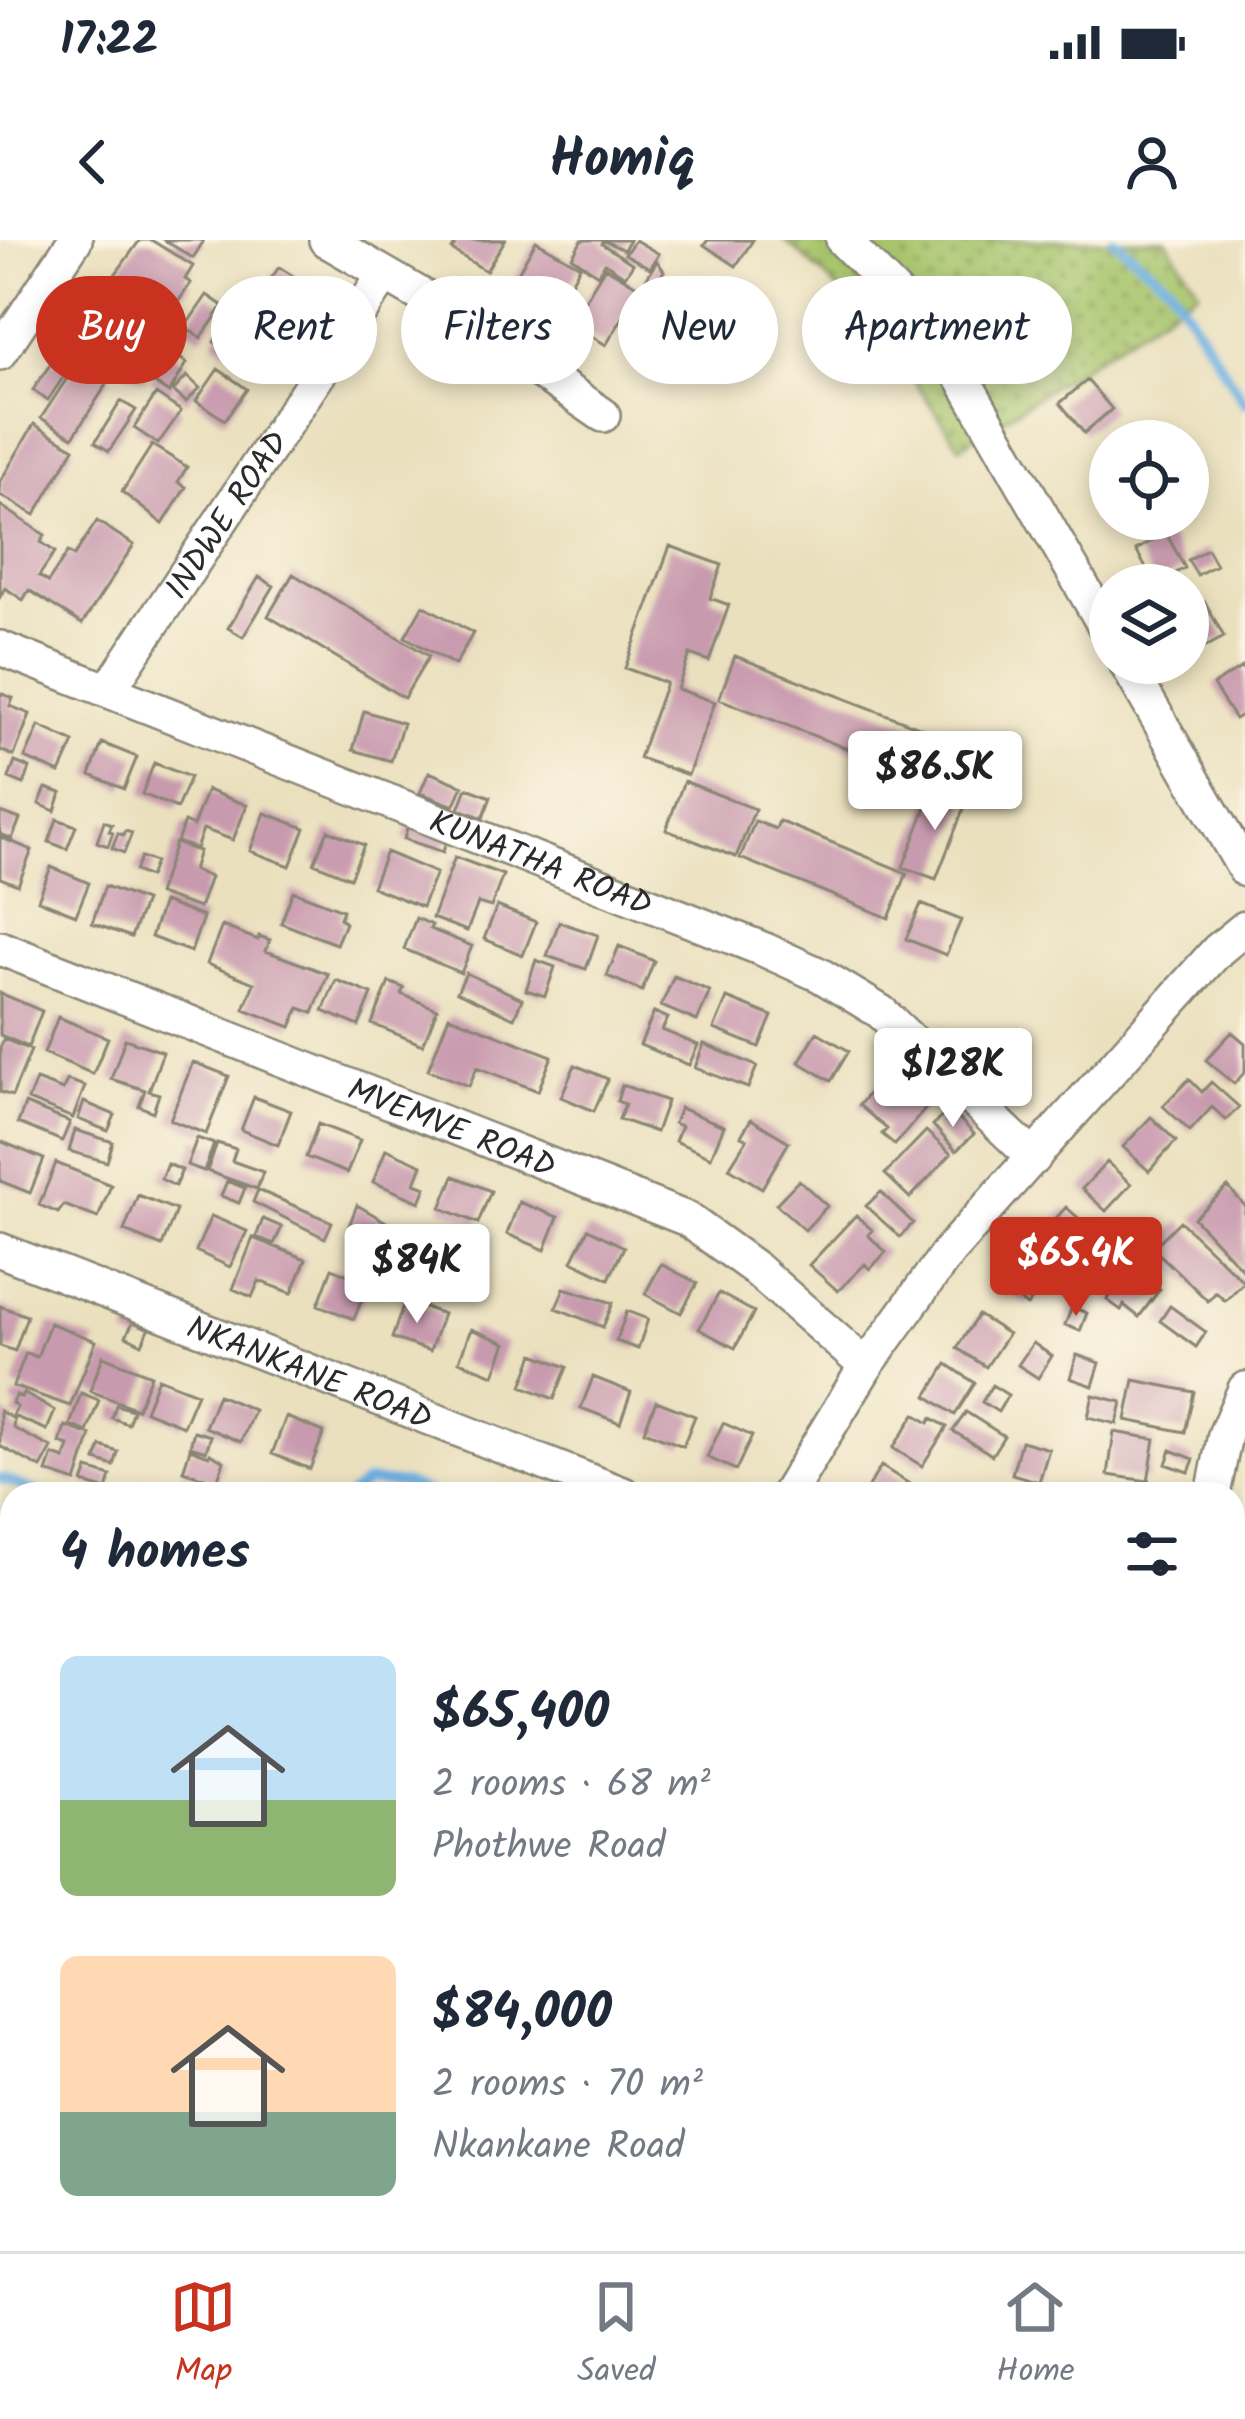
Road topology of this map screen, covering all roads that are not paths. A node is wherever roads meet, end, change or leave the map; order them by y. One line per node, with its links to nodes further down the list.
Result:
1 (75, 240): 5 (street)
2 (326, 240): 4 (street)
3 (843, 240): 7 (street)
4 (383, 277): 6 (street); 10 (street, INDWE ROAD)
5 (0, 353)
6 (604, 415)
7 (1089, 598)
8 (0, 648): 10 (street, KUNATHA ROAD)
9 (1138, 684): 11 (street)
10 (109, 689): 14 (street, KUNATHA ROAD)
11 (1245, 871)
12 (1245, 928): 14 (street)
13 (0, 948): 16 (street, MVEMVE ROAD)
14 (1034, 1158): 16 (street)
15 (0, 1250): 18 (street, NKANKANE ROAD)
16 (866, 1366): 19 (street)
17 (1245, 1389): 20 (street)
18 (591, 1482)
19 (795, 1482)
20 (1215, 1482)

